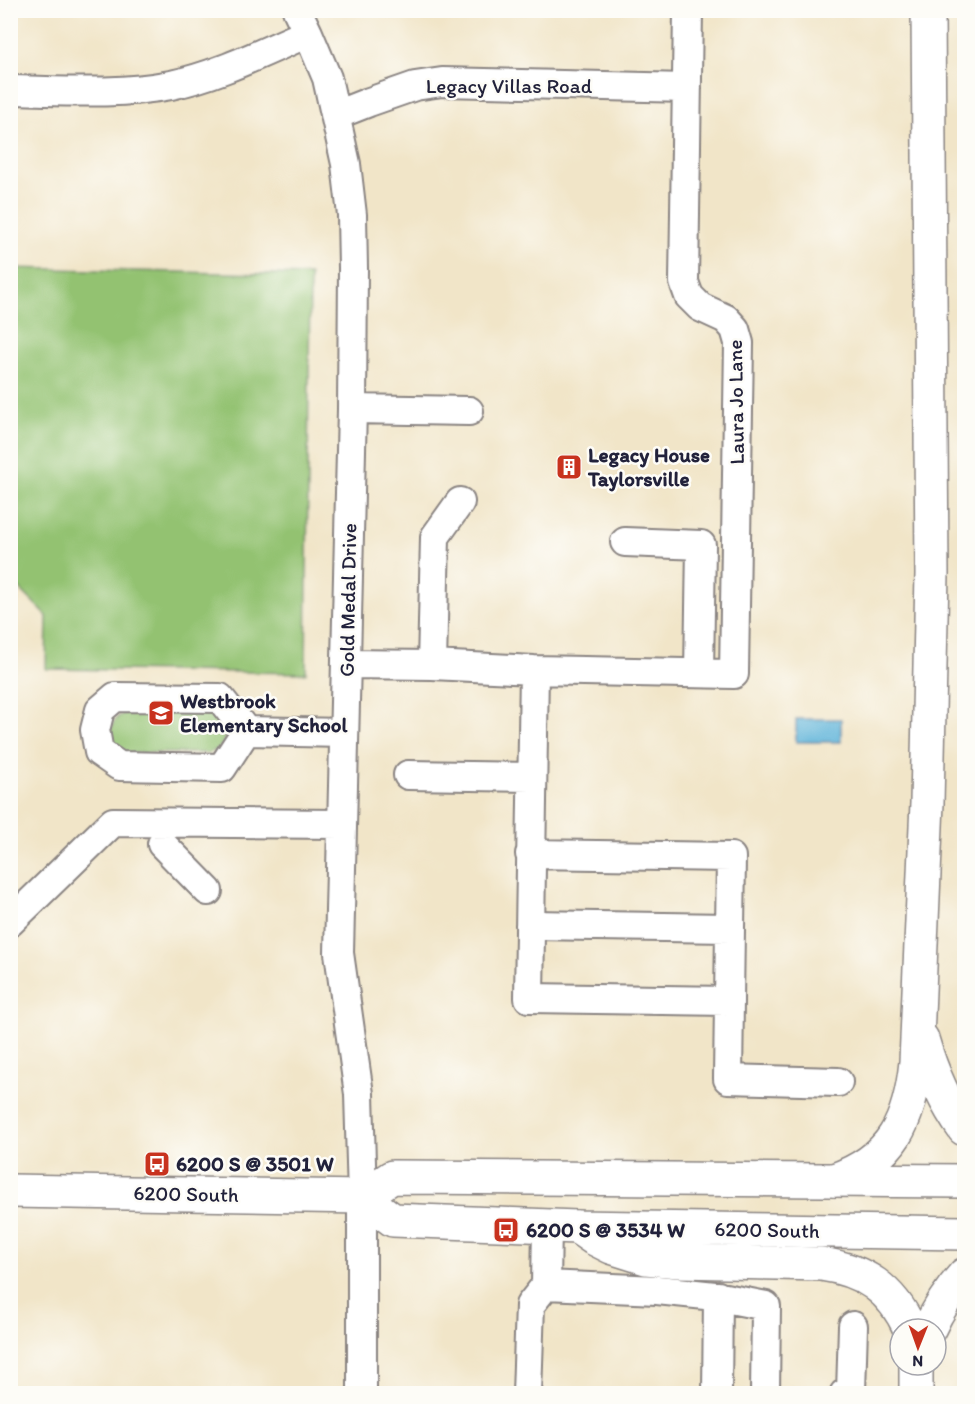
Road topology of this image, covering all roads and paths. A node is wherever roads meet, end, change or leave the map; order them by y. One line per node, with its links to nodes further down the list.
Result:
1 (688, 10): 4 (street, Laura Jo Lane)
2 (928, 10): 27 (main road)
3 (303, 22): 5 (street); 6 (street, Gold Medal Drive)
4 (687, 88): 6 (street, Legacy Villas Road); 14 (street, Laura Jo Lane)
5 (10, 90)
6 (336, 115): 7 (street, Gold Medal Drive)
7 (352, 409): 8 (street); 11 (street, Gold Medal Drive)
8 (469, 411)
9 (460, 502): 12 (street)
10 (625, 542): 14 (street)
11 (346, 664): 12 (street); 16 (street, Gold Medal Drive)
12 (432, 665): 13 (street)
13 (534, 670): 14 (street); 18 (street)
14 (699, 673)
15 (246, 731): 15 (street); 16 (street)
16 (344, 733): 19 (street, Gold Medal Drive)
17 (408, 775): 18 (street)
18 (531, 777): 21 (street)
19 (342, 824): 20 (street); 33 (street, Gold Medal Drive)
20 (172, 842): 22 (street); 23 (street)
21 (530, 854): 24 (street); 25 (street)
22 (208, 891)
23 (10, 922)
24 (530, 925): 25 (street); 26 (street)
25 (730, 928): 26 (street)
26 (729, 1000): 28 (street)
27 (918, 1026): 29 (main road); 30 (main road)
28 (838, 1082)
29 (964, 1129)
30 (834, 1180): 31 (main road); 33 (main road)
31 (964, 1181)
32 (10, 1191): 33 (main road, 6200 South)
33 (362, 1197): 34 (main road, 6200 South); 43 (street, Gold Medal Drive)
34 (562, 1226): 35 (main road, 6200 South); 37 (street); 39 (main road)
35 (964, 1233)
36 (964, 1275): 40 (main road)
37 (546, 1285): 38 (street); 44 (street)
38 (718, 1296): 45 (street); 46 (street)
39 (904, 1317)
40 (935, 1317)
41 (853, 1326): 47 (street)
42 (917, 1377): 48 (main road)
43 (362, 1394)
44 (527, 1394)
45 (717, 1394)
46 (765, 1394)
47 (844, 1394)
48 (916, 1394)

